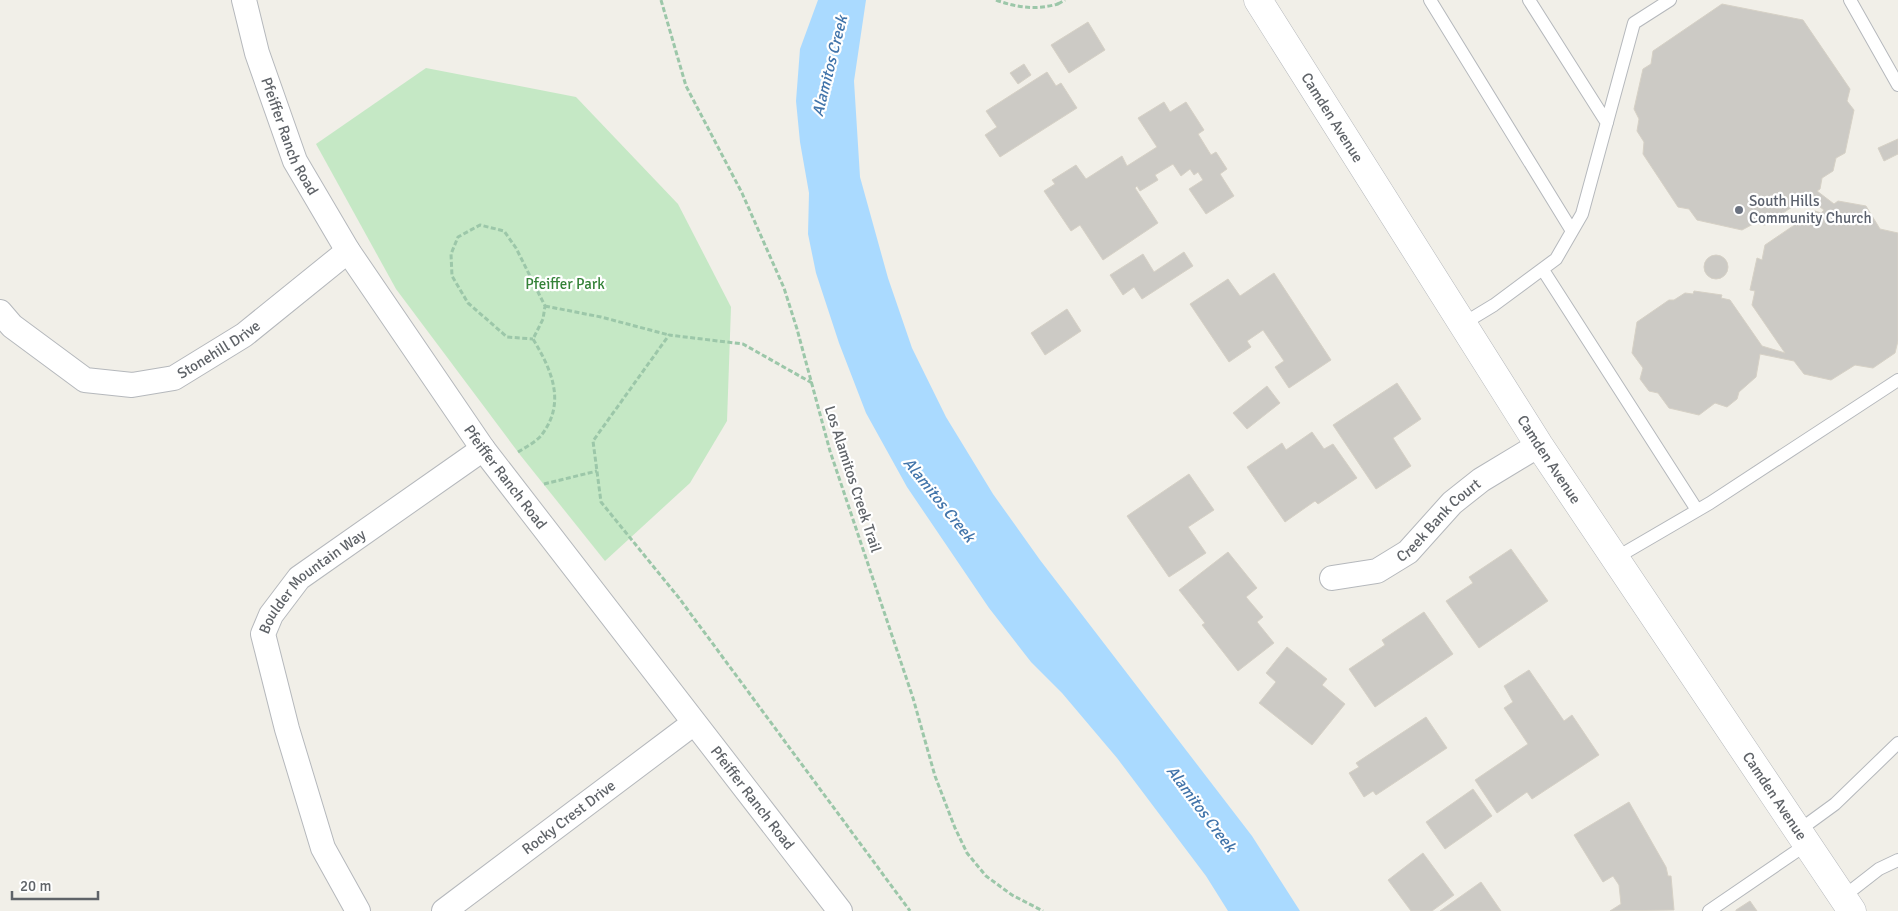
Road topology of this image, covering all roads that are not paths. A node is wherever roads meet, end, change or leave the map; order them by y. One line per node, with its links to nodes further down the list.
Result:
1 (244, 0): 10 (street, Pfeiffer Ranch Road)
2 (1258, 0): 13 (street, Camden Avenue)
3 (1430, 0): 9 (lane)
4 (1529, 0): 8 (lane)
5 (1670, 0): 8 (lane)
6 (1850, 0): 7 (lane)
7 (1898, 85)
8 (1607, 123): 9 (lane)
9 (1572, 232): 11 (lane)
10 (348, 251): 12 (street, Stonehill Drive); 16 (street, Pfeiffer Ranch Road)
11 (1543, 270): 13 (lane); 17 (lane)
12 (0, 312)
13 (1461, 325): 15 (street, Camden Avenue)
14 (1898, 380): 17 (lane)
15 (1539, 445): 18 (street, Camden Avenue); 19 (street, Creek Bank Court)
16 (490, 458): 20 (street, Pfeiffer Ranch Road); 25 (street, Boulder Mountain Way)
17 (1697, 510): 18 (lane)
18 (1614, 559): 22 (street, Camden Avenue)
19 (1332, 578)
20 (694, 723): 26 (street, Rocky Crest Drive); 27 (street, Pfeiffer Ranch Road)
21 (1898, 743): 22 (lane)
22 (1802, 838): 24 (street, Camden Avenue); 28 (lane)
23 (1898, 860): 24 (lane)
24 (1847, 904)
25 (358, 911)
26 (444, 911)
27 (840, 911)
28 (1709, 911)

